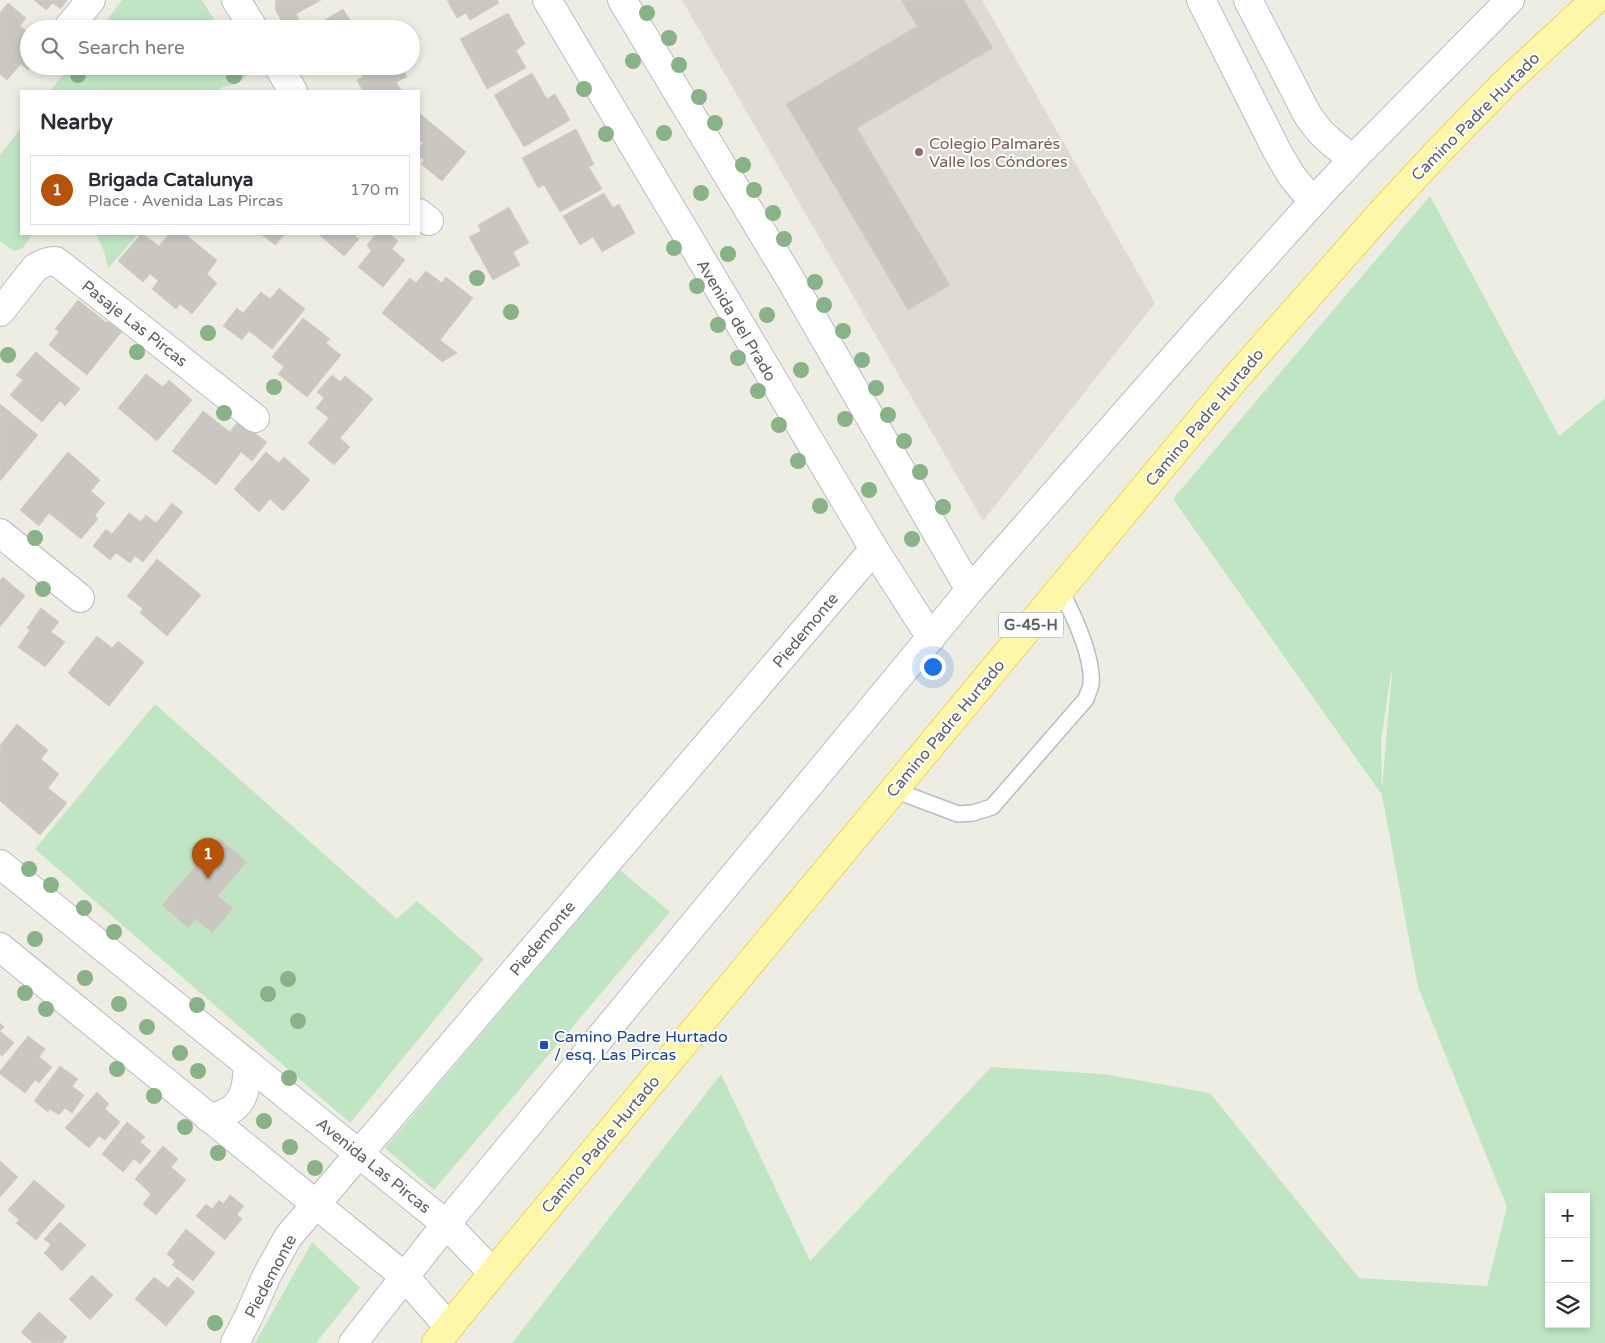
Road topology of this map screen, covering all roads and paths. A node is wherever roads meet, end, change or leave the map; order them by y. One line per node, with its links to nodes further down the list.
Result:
1 (91, 0): 9 (street)
2 (236, 0): 10 (street)
3 (547, 0): 18 (street, Avenida del Prado)
4 (622, 0): 20 (street)
5 (1200, 0): 14 (street)
6 (1248, 0): 13 (street)
7 (1510, 0): 13 (street)
8 (1595, 0): 19 (main road, Camino Padre Hurtado / G-45-H)
9 (74, 20)
10 (248, 20)
11 (284, 75): 12 (street)
12 (293, 90)
13 (1353, 159): 14 (street)
14 (1313, 202): 20 (street)
15 (6, 293): 16 (street, Pasaje Las Pircas)
16 (255, 418)
17 (0, 533): 21 (street)
18 (874, 549): 22 (street, Avenida del Prado); 28 (street, Piedemonte)
19 (1060, 589): 23 (main road, Camino Padre Hurtado / G-45-H); 23 (lane)
20 (970, 590): 22 (street)
21 (80, 598)
22 (930, 638): 30 (street)
23 (894, 790): 31 (main road, Camino Padre Hurtado / G-45-H)
24 (0, 864): 26 (street, Avenida Las Pircas)
25 (0, 947): 27 (street)
26 (248, 1064): 27 (street); 28 (street, Avenida Las Pircas)
27 (209, 1118): 29 (street)
28 (358, 1153): 29 (street, Piedemonte); 30 (street, Avenida Las Pircas)
29 (316, 1204): 32 (street); 34 (street, Piedemonte)
30 (446, 1224): 31 (street, Avenida Las Pircas); 32 (street)
31 (492, 1273): 33 (main road, Camino Padre Hurtado / G-45-H)
32 (404, 1276): 33 (street); 35 (street)
33 (443, 1335)
34 (235, 1343)
35 (353, 1343)

